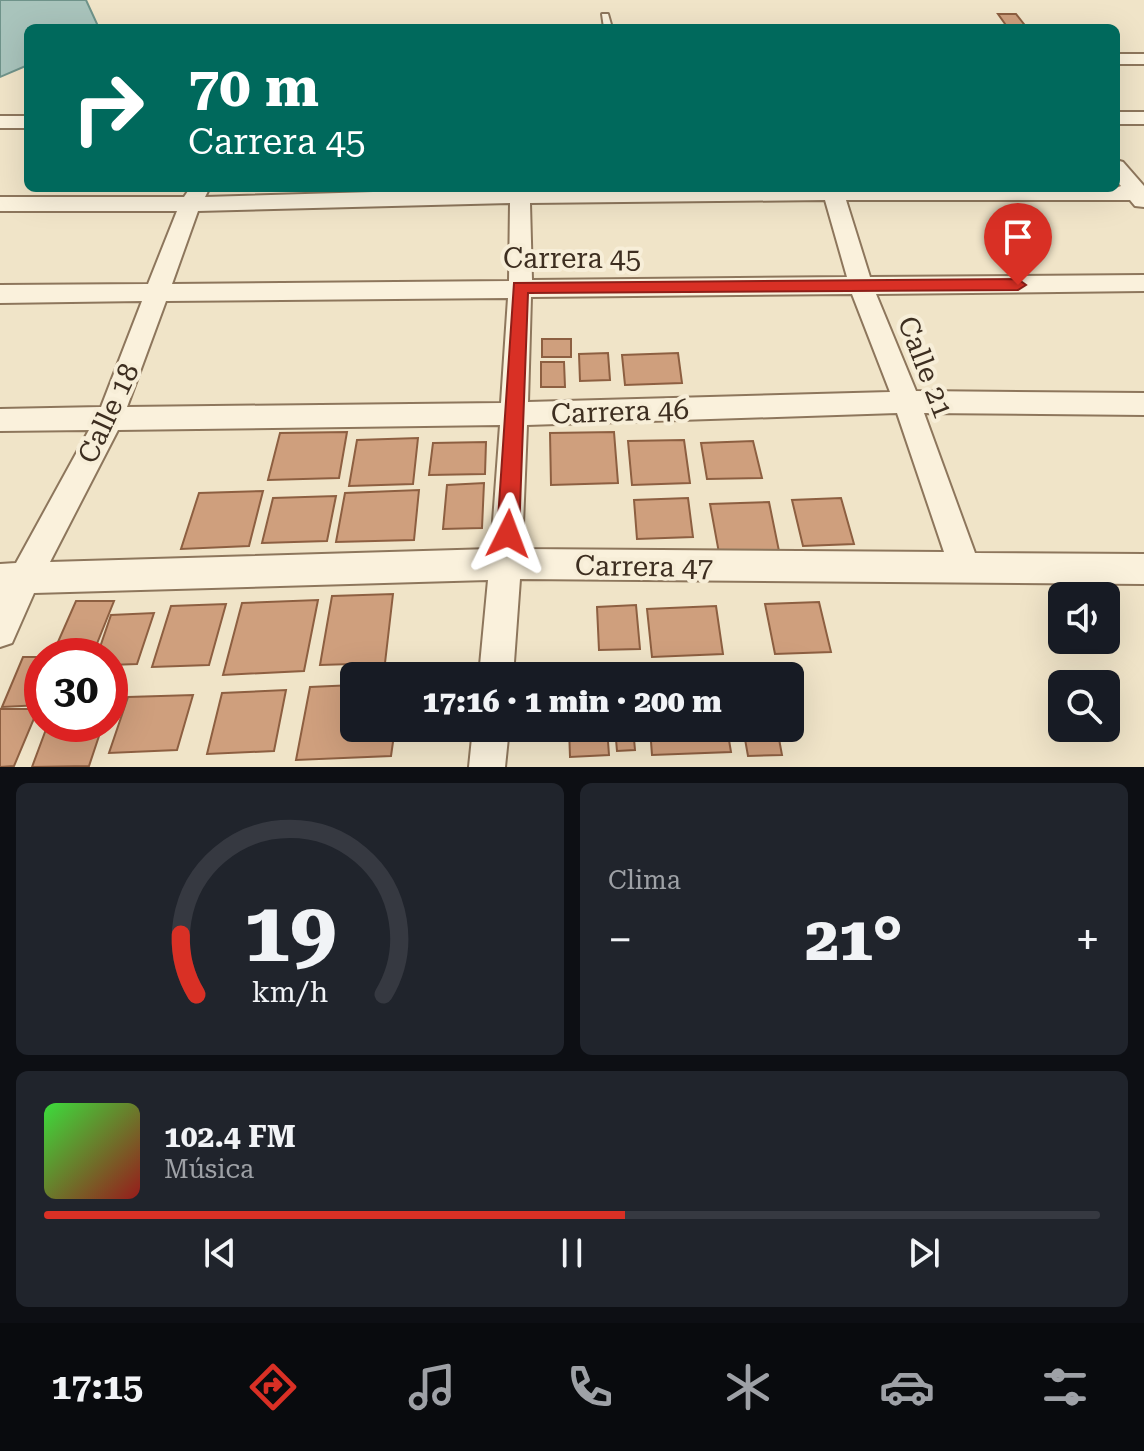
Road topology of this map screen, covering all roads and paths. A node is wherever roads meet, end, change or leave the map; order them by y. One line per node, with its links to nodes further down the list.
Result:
1 (605, 16): 2 (lane)
2 (607, 24)
3 (1120, 59): 4 (street)
4 (1144, 59)
5 (1120, 118): 6 (street)
6 (1144, 118)
7 (0, 122): 8 (street)
8 (24, 122)
9 (1120, 171): 14 (street)
10 (520, 192): 13 (street); 17 (street)
11 (833, 192): 18 (street, Calle 21)
12 (895, 192): 14 (street)
13 (195, 196): 15 (street); 19 (street, Calle 18)
14 (1141, 196)
15 (0, 204)
16 (1144, 283): 18 (street, Carrera 45)
17 (520, 287): 18 (street, Carrera 45); 19 (street, Carrera 45); 23 (street)
18 (861, 287): 21 (street, Calle 21)
19 (159, 291): 20 (street, Carrera 45); 24 (street, Calle 18)
20 (0, 294)
21 (907, 402): 22 (street, Carrera 46); 23 (street, Carrera 46); 27 (street, Calle 21)
22 (1144, 404)
23 (514, 414): 24 (street, Carrera 46); 26 (street)
24 (110, 418): 25 (street, Carrera 46); 29 (street, Calle 18)
25 (0, 420)
26 (506, 564): 27 (street, Carrera 47); 29 (street, Carrera 47); 31 (street)
27 (965, 569): 28 (street, Carrera 47)
28 (1144, 569)
29 (12, 579): 30 (street, Calle 18)
30 (0, 631)
31 (497, 662)
32 (490, 742): 33 (street)
33 (487, 767)

